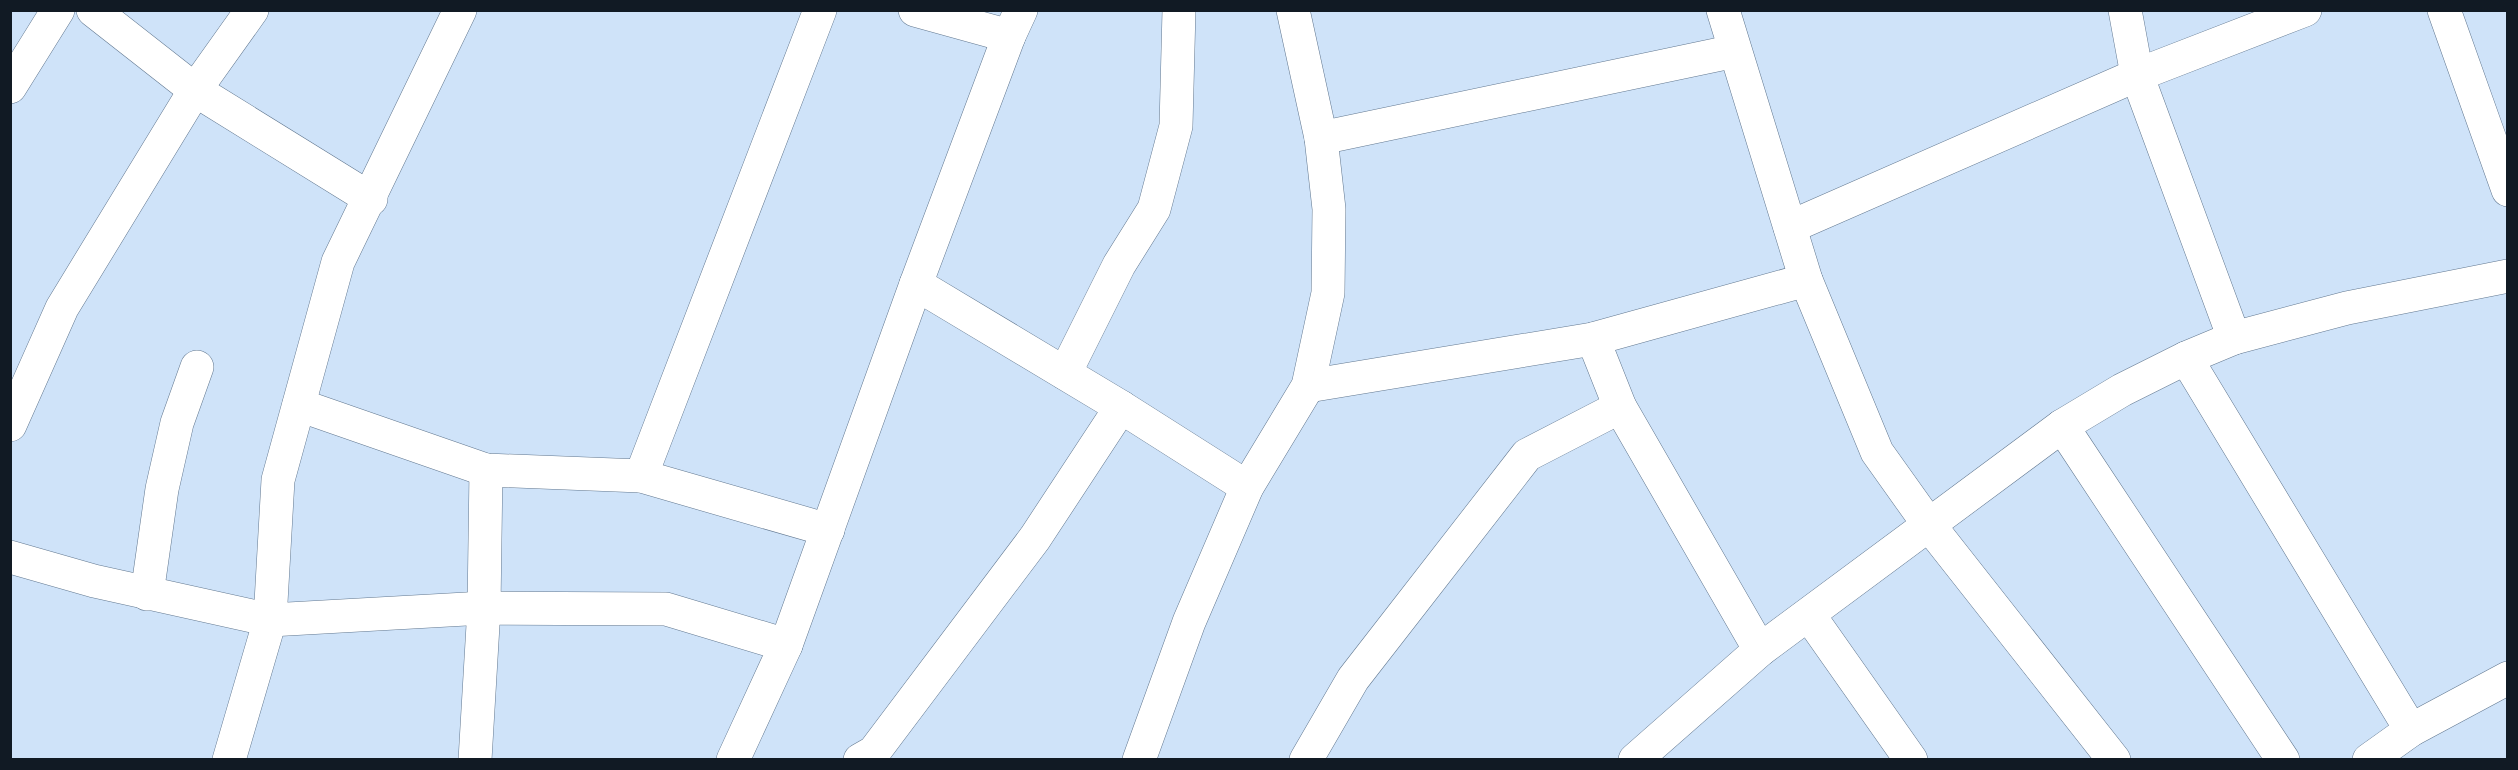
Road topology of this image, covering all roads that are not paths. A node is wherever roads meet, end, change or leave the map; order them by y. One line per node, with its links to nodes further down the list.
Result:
1 (58, 10): 16 (street)
2 (93, 10): 17 (street)
3 (252, 10): 17 (street)
4 (460, 10): 20 (street)
5 (820, 10): 37 (street)
6 (915, 10): 13 (street)
7 (1179, 10): 29 (street)
8 (1293, 10): 18 (street)
9 (1723, 10): 14 (street)
10 (2125, 10): 15 (street)
11 (2305, 10): 15 (street)
12 (2444, 10): 19 (street)
13 (1015, 23): 24 (street)
14 (1735, 51): 18 (street); 21 (street)
15 (2137, 75): 21 (street); 25 (street)
16 (10, 87)
17 (195, 90): 20 (street); 34 (street)
18 (1321, 138): 30 (street)
19 (2508, 190)
20 (371, 199): 31 (street)
21 (1790, 227): 23 (street)
22 (2508, 276): 25 (street)
23 (1806, 280): 26 (street); 39 (street)
24 (916, 284): 29 (street); 40 (street)
25 (2234, 338): 27 (street)
26 (1593, 339): 30 (street); 33 (street)
27 (2186, 358): 35 (street); 49 (street)
28 (197, 367): 42 (street)
29 (1065, 373): 32 (street)
30 (1308, 386): 38 (street)
31 (299, 405): 36 (street); 45 (street)
32 (1121, 407): 38 (street); 53 (street)
33 (1620, 407): 47 (street); 55 (street)
34 (10, 425)
35 (2062, 426): 39 (street); 59 (street)
36 (486, 470): 37 (street); 43 (street)
37 (641, 476): 40 (street)
38 (1247, 487): 54 (street)
39 (1929, 525): 44 (street); 58 (street)
40 (828, 530): 46 (street)
41 (10, 556): 42 (street)
42 (147, 594): 45 (street)
43 (484, 608): 45 (street); 46 (street); 51 (street)
44 (1809, 615): 47 (street); 57 (street)
45 (270, 620): 50 (street)
46 (786, 645): 52 (street)
47 (1760, 650): 56 (street)
48 (2507, 678): 49 (street)
49 (2411, 730): 60 (street)
50 (229, 759)
51 (475, 759)
52 (736, 759)
53 (860, 759)
54 (1139, 759)
55 (1306, 759)
56 (1635, 759)
57 (1911, 759)
58 (2114, 759)
59 (2283, 759)
60 (2369, 759)

